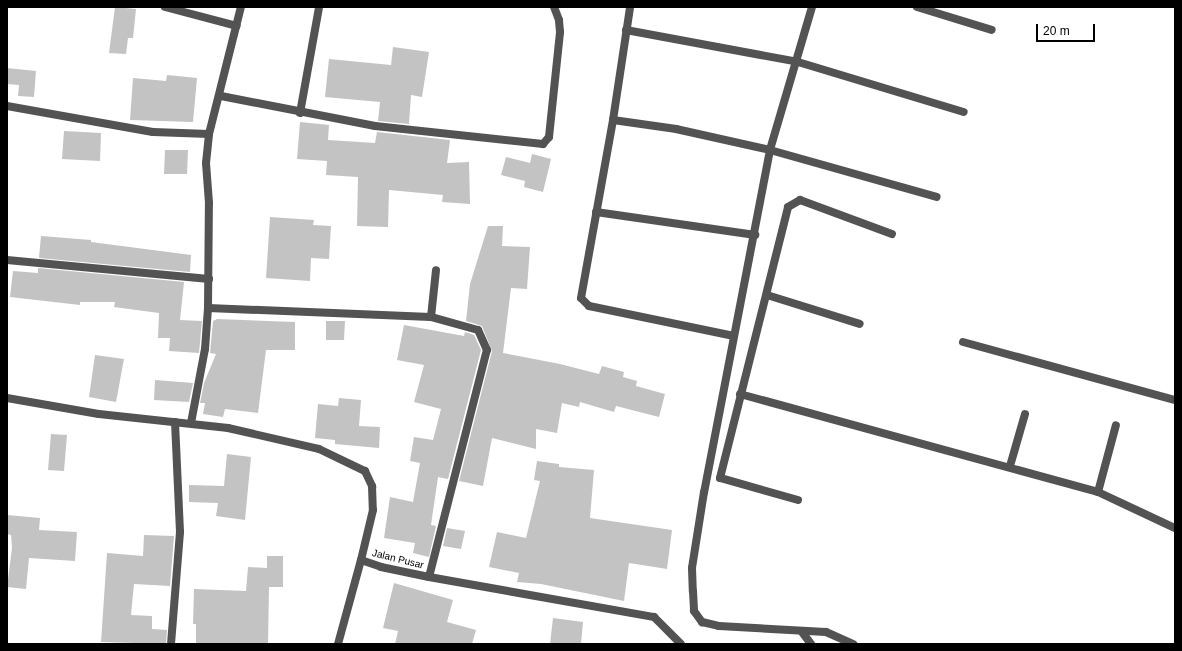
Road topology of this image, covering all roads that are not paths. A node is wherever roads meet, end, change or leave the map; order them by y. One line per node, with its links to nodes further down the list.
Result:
1 (165, 7): 8 (street)
2 (241, 7): 8 (street)
3 (319, 7): 15 (street)
4 (554, 7): 15 (street)
5 (630, 7): 9 (street)
6 (812, 7): 11 (street)
7 (917, 7): 10 (street)
8 (237, 26): 12 (street)
9 (626, 30): 11 (street); 16 (street)
10 (992, 30)
11 (798, 62): 14 (street); 18 (street)
12 (221, 96): 15 (street); 17 (street)
13 (7, 106): 17 (street)
14 (964, 112)
15 (300, 113)
16 (613, 120): 18 (street); 20 (street)
17 (209, 134): 25 (street)
18 (770, 150): 19 (street); 21 (street)
19 (937, 197)
20 (596, 212): 21 (street); 30 (street)
21 (755, 234): 30 (street)
22 (892, 234): 26 (street)
23 (7, 260): 25 (street)
24 (436, 270): 28 (street)
25 (209, 279): 27 (street)
26 (766, 295): 29 (street); 32 (street)
27 (208, 308): 28 (street); 37 (street)
28 (431, 317): 44 (street)
29 (860, 324)
30 (734, 336): 45 (street)
31 (963, 342): 34 (street)
32 (740, 394): 39 (street); 41 (street)
33 (7, 398): 36 (street, Jalan Pusar)
34 (1175, 400)
35 (1025, 414): 39 (street)
36 (175, 422): 37 (street, Jalan Pusar); 46 (street)
37 (191, 423): 43 (street, Jalan Pusar)
38 (1116, 425): 40 (street)
39 (1010, 466): 40 (street)
40 (1098, 492): 42 (street)
41 (798, 500)
42 (1175, 528)
43 (361, 560): 44 (street, Jalan Pusar); 47 (street)
44 (429, 577): 48 (street, Jalan Pusar)
45 (802, 632): 49 (street); 50 (street)
46 (171, 644)
47 (338, 644)
48 (681, 644)
49 (811, 644)
50 (851, 644)

